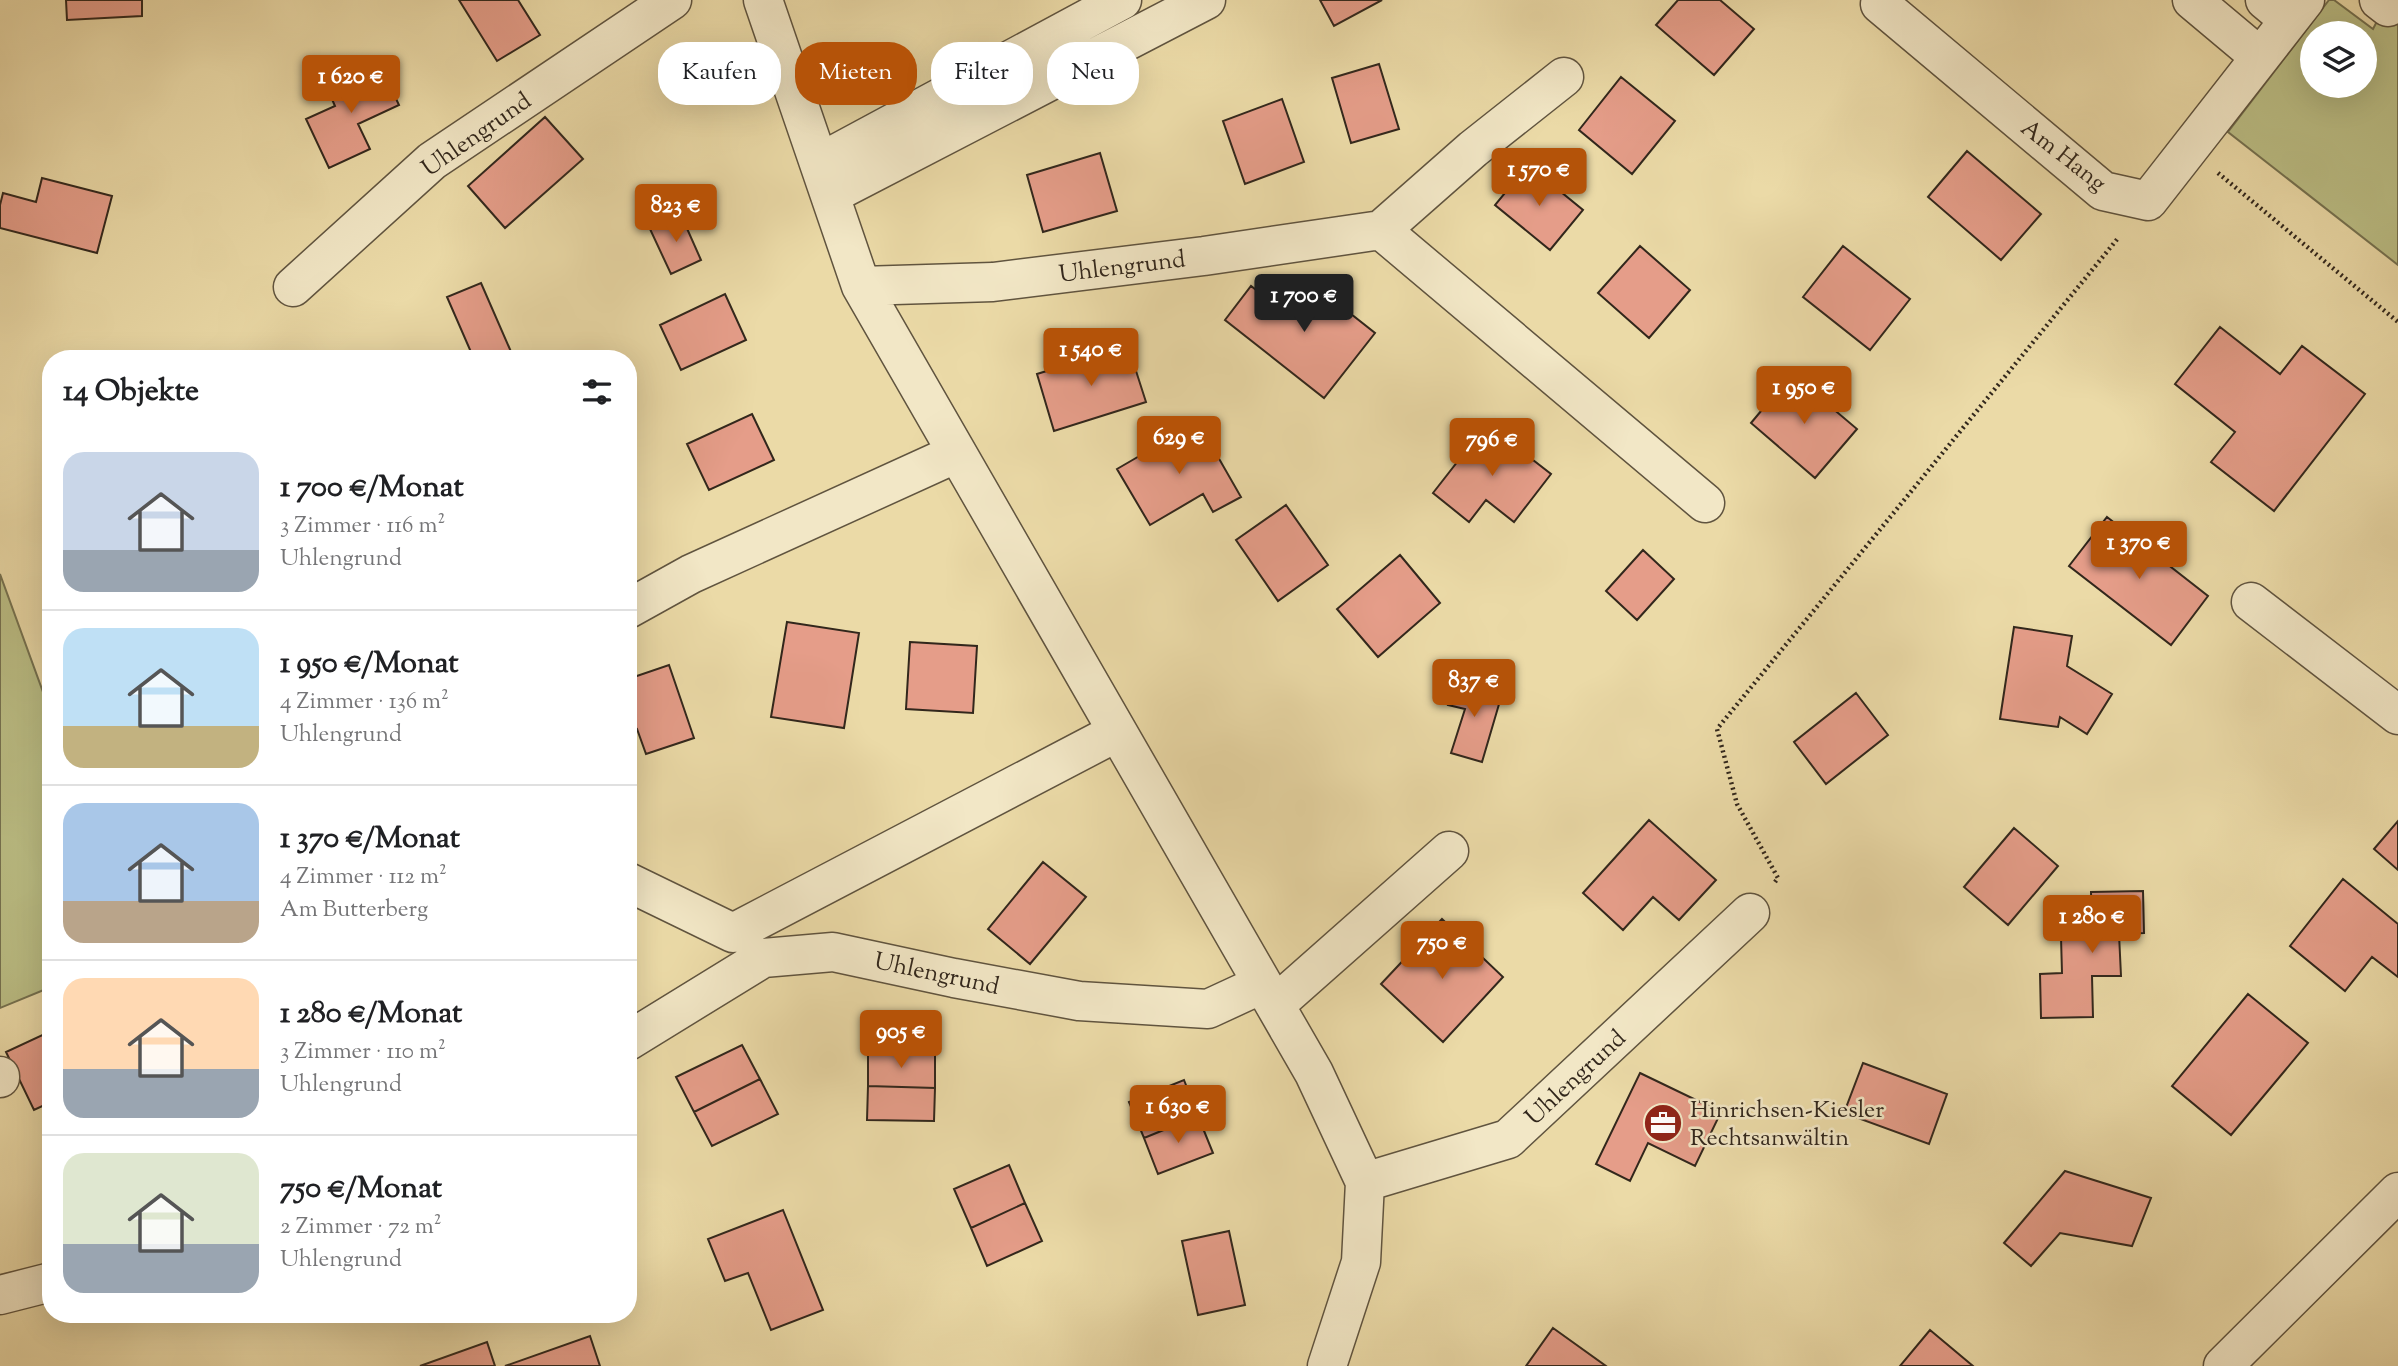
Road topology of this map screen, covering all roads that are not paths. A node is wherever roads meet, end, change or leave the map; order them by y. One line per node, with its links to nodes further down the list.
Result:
1 (672, 0): 13 (street, Uhlengrund)
2 (763, 0): 10 (street)
3 (1122, 0): 10 (street)
4 (1206, 0): 10 (street)
5 (2192, 0): 8 (street)
6 (1880, 4): 8 (street, Am Hang)
7 (2286, 7): 8 (street)
8 (2260, 57)
9 (1564, 77): 11 (street)
10 (824, 179): 12 (street)
11 (1381, 230): 12 (street, Uhlengrund); 15 (street)
12 (861, 286): 14 (street)
13 (293, 287)
14 (957, 453): 17 (street); 19 (street)
15 (1704, 503)
16 (2251, 603): 18 (street)
17 (637, 604)
18 (2398, 715)
19 (1117, 732): 21 (street); 23 (street)
20 (1449, 851): 23 (street, Uhlengrund)
21 (637, 886)
22 (1750, 913): 25 (street, Uhlengrund)
23 (1269, 995): 24 (street, Uhlengrund); 25 (street)
24 (637, 1035)
25 (1365, 1182): 29 (street)
26 (2398, 1192): 30 (street)
27 (42, 1284): 28 (street)
28 (0, 1295)
29 (1327, 1366)
30 (2223, 1366)

